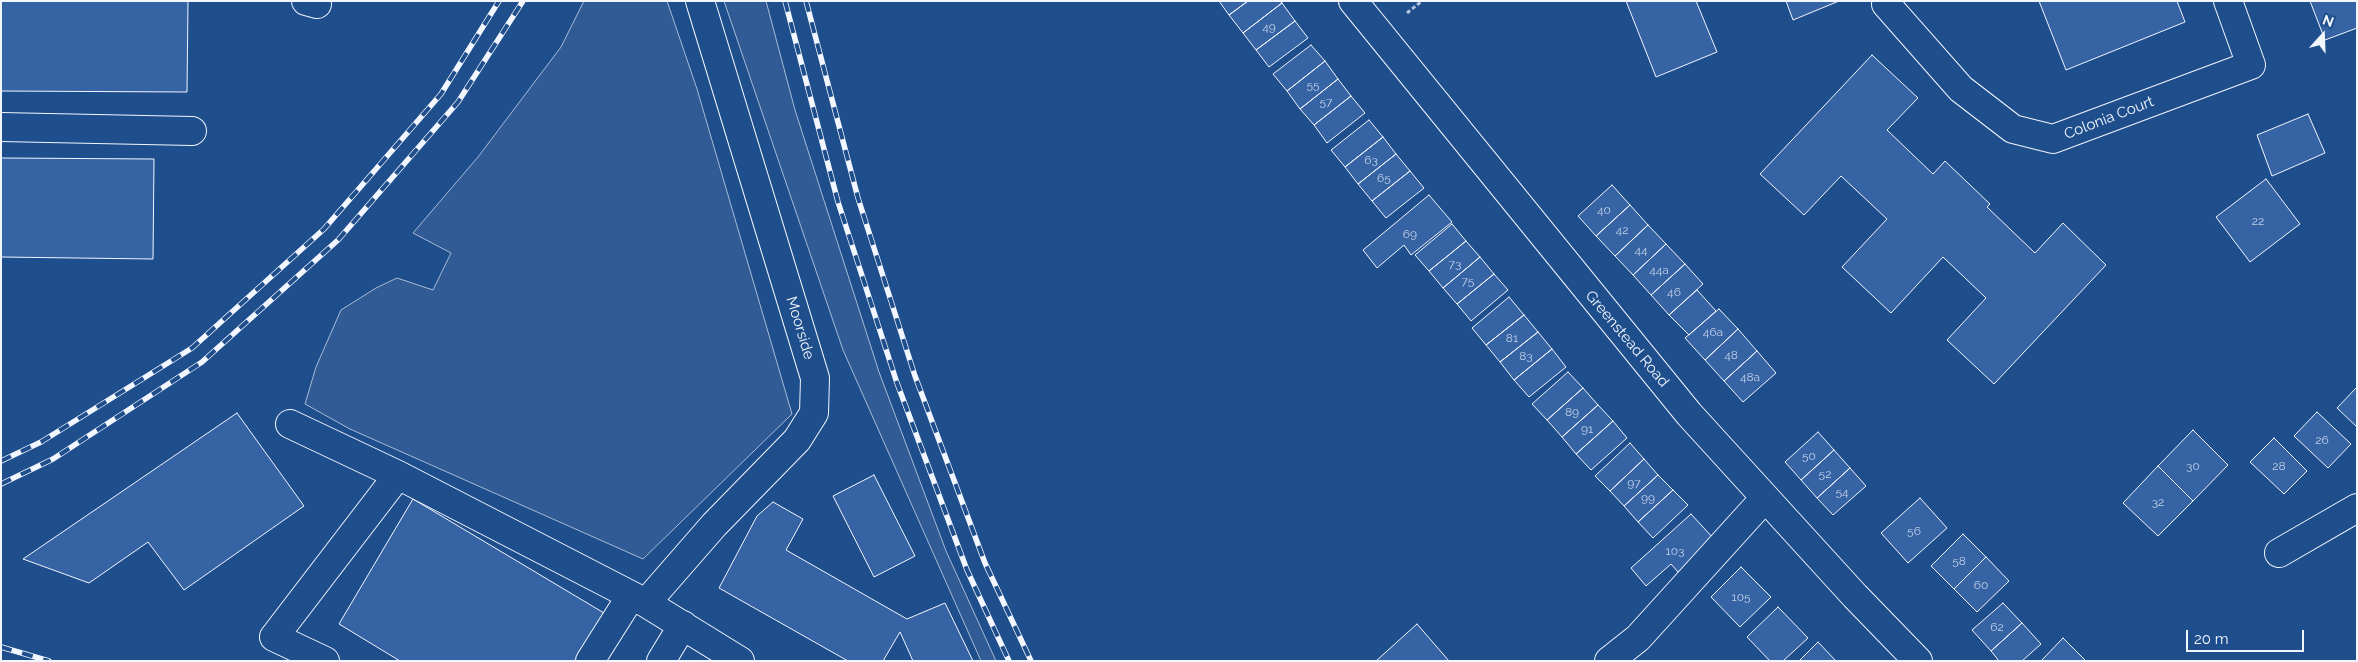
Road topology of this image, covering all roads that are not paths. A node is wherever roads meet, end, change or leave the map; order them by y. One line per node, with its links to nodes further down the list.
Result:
1 (700, 1): 12 (street, Moorside)
2 (1353, 1): 9 (street, Greenstead Road)
3 (2228, 1): 4 (street, Colonia Court)
4 (1886, 4)
5 (1, 128): 6 (street)
6 (192, 131)
7 (290, 424): 8 (street)
8 (398, 475): 12 (street); 14 (street)
9 (1766, 498): 18 (street); 19 (street, Greenstead Road)
10 (2357, 508): 11 (street)
11 (2279, 553)
12 (639, 599): 13 (street); 15 (street, Moorside)
13 (682, 626): 16 (street); 17 (street)
14 (325, 661)
15 (590, 661)
16 (661, 661)
17 (740, 661)
18 (1609, 661)
19 (1918, 661)

